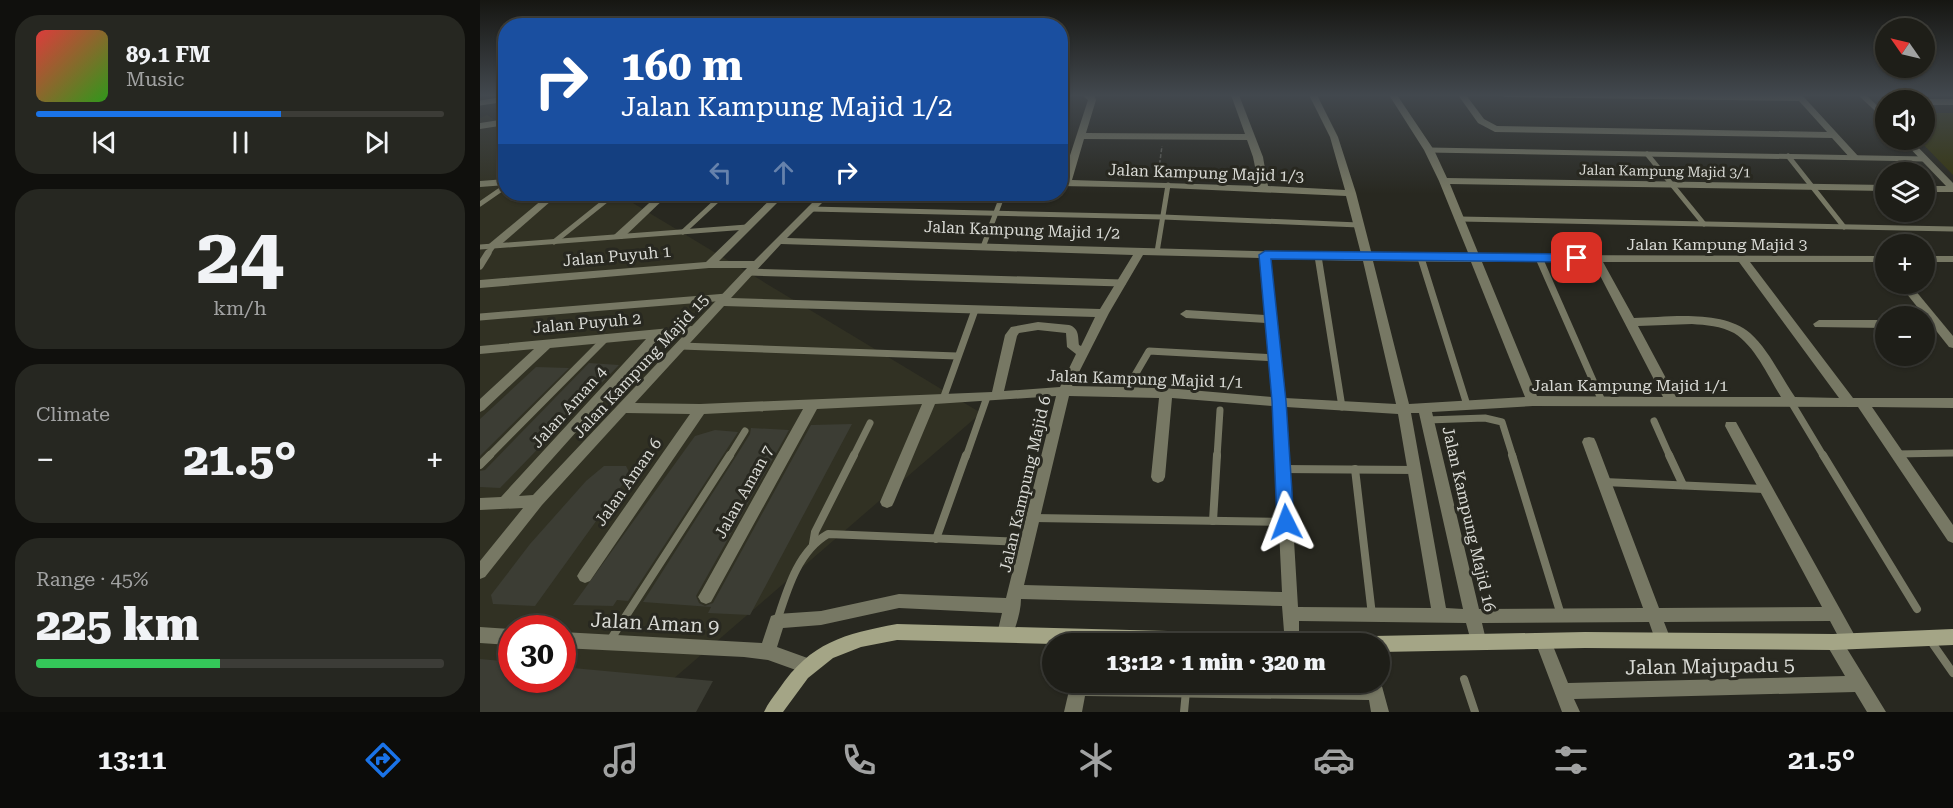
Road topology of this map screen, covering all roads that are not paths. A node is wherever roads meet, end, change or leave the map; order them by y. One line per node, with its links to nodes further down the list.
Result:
1 (1083, 128): 7 (street)
2 (1248, 128): 9 (street)
3 (1330, 128): 29 (street)
4 (1415, 128): 10 (street)
5 (1493, 128): 8 (street)
6 (1828, 128): 8 (street)
7 (1081, 135): 9 (street); 16 (street)
8 (1834, 135): 14 (street)
9 (1251, 137): 25 (street)
10 (1429, 150): 12 (lane); 17 (street)
11 (1915, 150): 15 (street)
12 (1647, 154): 13 (lane); 22 (lane)
13 (1788, 156): 14 (lane); 23 (lane)
14 (1854, 158): 15 (lane)
15 (1924, 159): 27 (street)
16 (1068, 170)
17 (1444, 182): 22 (street, Jalan Kampung Majid 3/1); 41 (street)
18 (1068, 183): 21 (street, Jalan Kampung Majid 1/3)
19 (480, 184): 20 (street)
20 (498, 184)
21 (1162, 185): 25 (street, Jalan Kampung Majid 1/3); 40 (lane)
22 (1672, 185): 23 (street, Jalan Kampung Majid 3/1); 42 (lane)
23 (1812, 187): 24 (street, Jalan Kampung Majid 3/1); 45 (lane)
24 (1875, 188)
25 (1264, 189): 29 (street, Jalan Kampung Majid 1/3)
26 (1935, 189): 27 (street)
27 (1953, 189)
28 (498, 190): 37 (lane)
29 (1351, 193): 43 (street)
30 (546, 201): 51 (street)
31 (605, 201): 50 (lane)
32 (657, 201): 48 (street)
33 (716, 201): 47 (lane)
34 (774, 201): 44 (street)
35 (819, 201): 38 (street, Jalan Kampung Majid 15)
36 (1000, 201): 39 (lane)
37 (480, 204)
38 (810, 209): 39 (lane); 49 (street, Jalan Kampung Majid 15)
39 (995, 215): 40 (lane); 52 (lane)
40 (1162, 218): 43 (lane); 55 (lane)
41 (1459, 219): 42 (lane); 60 (street)
42 (1704, 224): 45 (lane)
43 (1359, 225): 58 (street)
44 (747, 227): 47 (lane); 67 (street)
45 (1844, 227): 46 (lane)
46 (1953, 230)
47 (683, 232): 48 (lane)
48 (618, 237): 50 (lane)
49 (778, 241): 52 (street, Jalan Kampung Majid 1/2); 69 (street, Jalan Kampung Majid 15)
50 (554, 242): 51 (lane)
51 (493, 246): 53 (lane); 68 (lane)
52 (983, 247): 54 (street, Jalan Kampung Majid 1/2)
53 (480, 248)
54 (1140, 251): 55 (street, Jalan Kampung Majid 1/2); 70 (street, Jalan Kampung Majid 6)
55 (1157, 252): 56 (street, Jalan Kampung Majid 1/2)
56 (1265, 255): 57 (street, Jalan Kampung Majid 1/2); 77 (street)
57 (1318, 256): 58 (street, Jalan Kampung Majid 1/2); 107 (lane)
58 (1368, 258): 59 (street, Jalan Kampung Majid 3); 110 (street)
59 (1421, 258): 60 (street, Jalan Kampung Majid 3); 105 (lane)
60 (1475, 258): 61 (street, Jalan Kampung Majid 3); 98 (street)
61 (1539, 258): 62 (street, Jalan Kampung Majid 3); 99 (lane)
62 (1596, 258): 63 (street, Jalan Kampung Majid 3); 78 (street)
63 (1742, 259): 64 (street, Jalan Kampung Majid 3); 102 (street)
64 (1875, 259)
65 (1935, 259): 66 (street)
66 (1953, 259)
67 (709, 265): 69 (street, Jalan Puyuh 1); 71 (street, Jalan Puyuh 1)
68 (480, 266)
69 (753, 268): 70 (lane); 72 (street, Jalan Kampung Majid 15)
70 (1122, 283): 74 (street, Jalan Kampung Majid 6)
71 (480, 284)
72 (724, 299): 73 (street); 76 (lane); 82 (street, Jalan Kampung Majid 15)
73 (975, 310): 74 (street); 90 (lane)
74 (1103, 313): 89 (street, Jalan Kampung Majid 6)
75 (1186, 314): 77 (street)
76 (480, 317)
77 (1271, 320): 91 (street)
78 (1630, 322): 100 (street); 101 (street)
79 (1819, 324): 80 (street)
80 (1875, 324)
81 (1935, 328): 86 (street)
82 (696, 330): 83 (street, Jalan Puyuh 2); 87 (street, Jalan Kampung Majid 15)
83 (658, 333): 84 (street, Jalan Puyuh 2); 129 (street, Jalan Aman 4)
84 (606, 338): 85 (street, Jalan Puyuh 2); 120 (lane)
85 (548, 343): 88 (street, Jalan Puyuh 2); 106 (street)
86 (1953, 344)
87 (681, 346): 90 (lane); 108 (street, Jalan Kampung Majid 15)
88 (480, 350)
89 (1083, 352): 92 (street, Jalan Kampung Majid 6); 95 (street)
90 (957, 356): 96 (lane)
91 (1275, 357): 93 (lane); 97 (street)
92 (1064, 391): 93 (street, Jalan Kampung Majid 1/1); 95 (street, Jalan Kampung Majid 1/1); 132 (street, Jalan Kampung Majid 6)
93 (1125, 392): 94 (street, Jalan Kampung Majid 1/1)
94 (1166, 393): 97 (street, Jalan Kampung Majid 1/1); 124 (street)
95 (992, 397): 96 (street, Jalan Kampung Majid 1/1); 136 (lane)
96 (937, 399): 104 (street, Jalan Kampung Majid 1/1); 130 (street)
97 (1279, 401): 107 (street, Jalan Kampung Majid 1/1); 121 (street)
98 (1533, 401): 99 (street, Jalan Kampung Majid 1/1); 105 (street, Jalan Kampung Majid 1/1)
99 (1602, 401): 100 (street, Jalan Kampung Majid 1/1)
100 (1672, 401): 101 (street, Jalan Kampung Majid 1/1)
101 (1791, 402): 102 (street, Jalan Kampung Majid 1/1); 144 (lane)
102 (1856, 403): 103 (street, Jalan Kampung Majid 1/1); 119 (street)
103 (1953, 403)
104 (813, 404): 109 (street, Jalan Kampung Majid 1/1); 141 (street, Jalan Aman 7)
105 (1467, 405): 112 (street, Jalan Kampung Majid 1/1)
106 (480, 407)
107 (1342, 407): 110 (street, Jalan Kampung Majid 1/1)
108 (624, 408): 109 (street, Jalan Kampung Majid 1/1); 128 (street, Jalan Kampung Majid 15)
109 (700, 409): 140 (street, Jalan Aman 6)
110 (1403, 409): 112 (street, Jalan Kampung Majid 1/1); 123 (street)
111 (1220, 410): 133 (lane)
112 (1426, 413): 148 (lane); 150 (street, Jalan Kampung Majid 16)
113 (1654, 421): 126 (lane)
114 (870, 423): 138 (lane)
115 (1731, 426): 127 (street)
116 (745, 430): 163 (lane)
117 (1589, 442): 125 (street)
118 (1953, 453): 119 (lane)
119 (1896, 454): 135 (street)
120 (480, 465)
121 (1282, 469): 122 (lane); 134 (street)
122 (1355, 469): 123 (lane); 147 (lane)
123 (1415, 470): 149 (street)
124 (1158, 477)
125 (1604, 482): 126 (lane); 145 (street)
126 (1683, 485): 127 (lane)
127 (1764, 489): 146 (street)
128 (537, 501): 129 (street); 139 (street, Jalan Kampung Majid 15)
129 (505, 502): 131 (street)
130 (887, 502)
131 (480, 504)
132 (1034, 518): 133 (lane); 137 (street, Jalan Kampung Majid 6)
133 (1213, 521): 134 (lane)
134 (1286, 522): 143 (street)
135 (1953, 537)
136 (936, 539): 137 (lane); 138 (lane)
137 (1027, 542): 142 (street, Jalan Kampung Majid 6)
138 (813, 544): 151 (lane)
139 (482, 567)
140 (585, 576)
141 (706, 597)
142 (1015, 599): 143 (street); 151 (street); 153 (street, Jalan Kampung Majid 6)
143 (1291, 606): 147 (street); 152 (street)
144 (1917, 609)
145 (1652, 614): 146 (street); 148 (street); 162 (street)
146 (1833, 614): 164 (street)
147 (1372, 615): 149 (street)
148 (1561, 615): 150 (street)
149 (1440, 616): 150 (street)
150 (1474, 616): 160 (street, Jalan Kampung Majid 16)
151 (777, 621): 166 (street)
152 (1292, 633)
153 (1005, 634): 156 (street); 167 (street)
154 (480, 635): 155 (street)
155 (498, 636)
156 (1042, 637)
157 (1953, 637): 158 (street)
158 (1929, 638): 164 (street); 168 (lane)
159 (576, 640): 163 (street, Jalan Aman 9)
160 (1478, 640): 161 (street); 165 (street)
161 (1543, 640): 162 (street); 171 (street)
162 (1663, 640): 164 (street)
163 (609, 642): 166 (street, Jalan Aman 9)
164 (1841, 642): 170 (street)
165 (1390, 643)
166 (768, 652): 167 (street, Jalan Aman 9)
167 (807, 666): 175 (street)
168 (1953, 673)
169 (1464, 679): 179 (lane)
170 (1859, 684): 171 (street, Jalan Majupadu 5); 181 (street)
171 (1563, 691): 180 (street)
172 (1077, 693): 176 (street)
173 (1186, 693): 177 (lane)
174 (1375, 693): 178 (street)
175 (773, 712)
176 (1073, 712)
177 (1184, 712)
178 (1380, 712)
179 (1475, 712)
180 (1571, 712)
181 (1877, 712)

